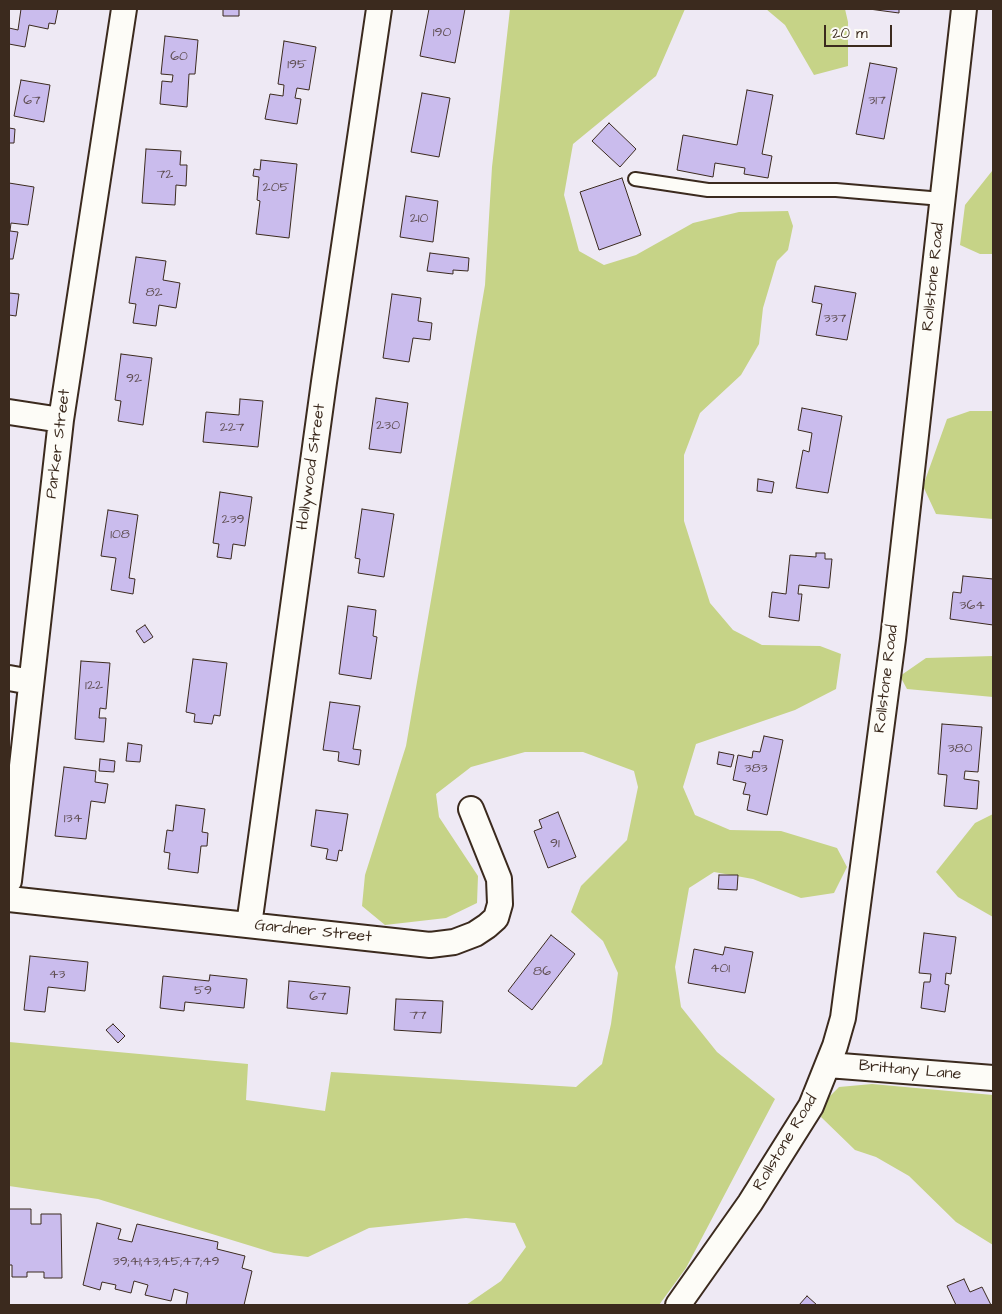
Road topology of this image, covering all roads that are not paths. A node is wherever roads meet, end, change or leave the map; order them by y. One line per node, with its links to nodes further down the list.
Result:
1 (124, 9): 7 (street, Parker Street)
2 (379, 9): 12 (street, Hollywood Street)
3 (964, 9): 5 (street, Rollstone Road)
4 (634, 178): 5 (lane)
5 (942, 199): 13 (street, Rollstone Road)
6 (9, 412): 7 (street)
7 (61, 420): 8 (street, Parker Street)
8 (20, 680): 10 (street, Parker Street)
9 (471, 809): 12 (street, Gardner Street)
10 (9, 881)
11 (9, 899): 12 (street, Gardner Street)
12 (249, 926)
13 (828, 1065): 14 (street, Brittany Lane); 15 (street, Rollstone Road)
14 (993, 1078)
15 (678, 1305)

